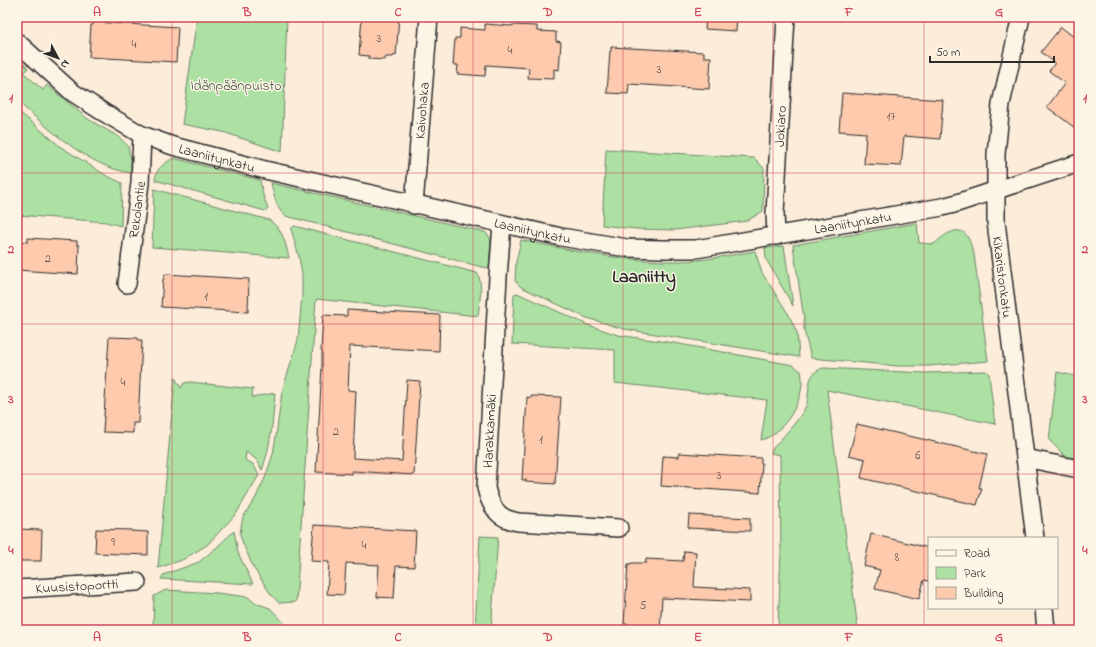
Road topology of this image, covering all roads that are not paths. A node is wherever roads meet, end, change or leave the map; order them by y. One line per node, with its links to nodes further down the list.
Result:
1 (429, 17): 8 (street, Kaivohaka)
2 (786, 17): 10 (street, Jokiaro)
3 (1021, 17): 7 (street, Kikaristonkatu)
4 (17, 42): 5 (street, Laaniitynkatu)
5 (142, 135): 8 (street, Laaniitynkatu); 11 (street, Rekolantie)
6 (1079, 163): 7 (street, Laaniitynkatu)
7 (995, 190): 10 (street, Laaniitynkatu); 12 (street, Kikaristonkatu)
8 (414, 204): 9 (street, Laaniitynkatu)
9 (502, 224): 10 (street, Laaniitynkatu); 14 (street, Harakkamäki)
10 (776, 236)
11 (127, 284)
12 (1025, 458): 13 (street); 15 (street, Kikaristonkatu)
13 (1079, 470)
14 (619, 528)
15 (1035, 537)
16 (137, 582): 17 (street, Kuusistoportti)
17 (17, 589)
18 (1044, 609): 19 (street)
19 (1046, 630)

